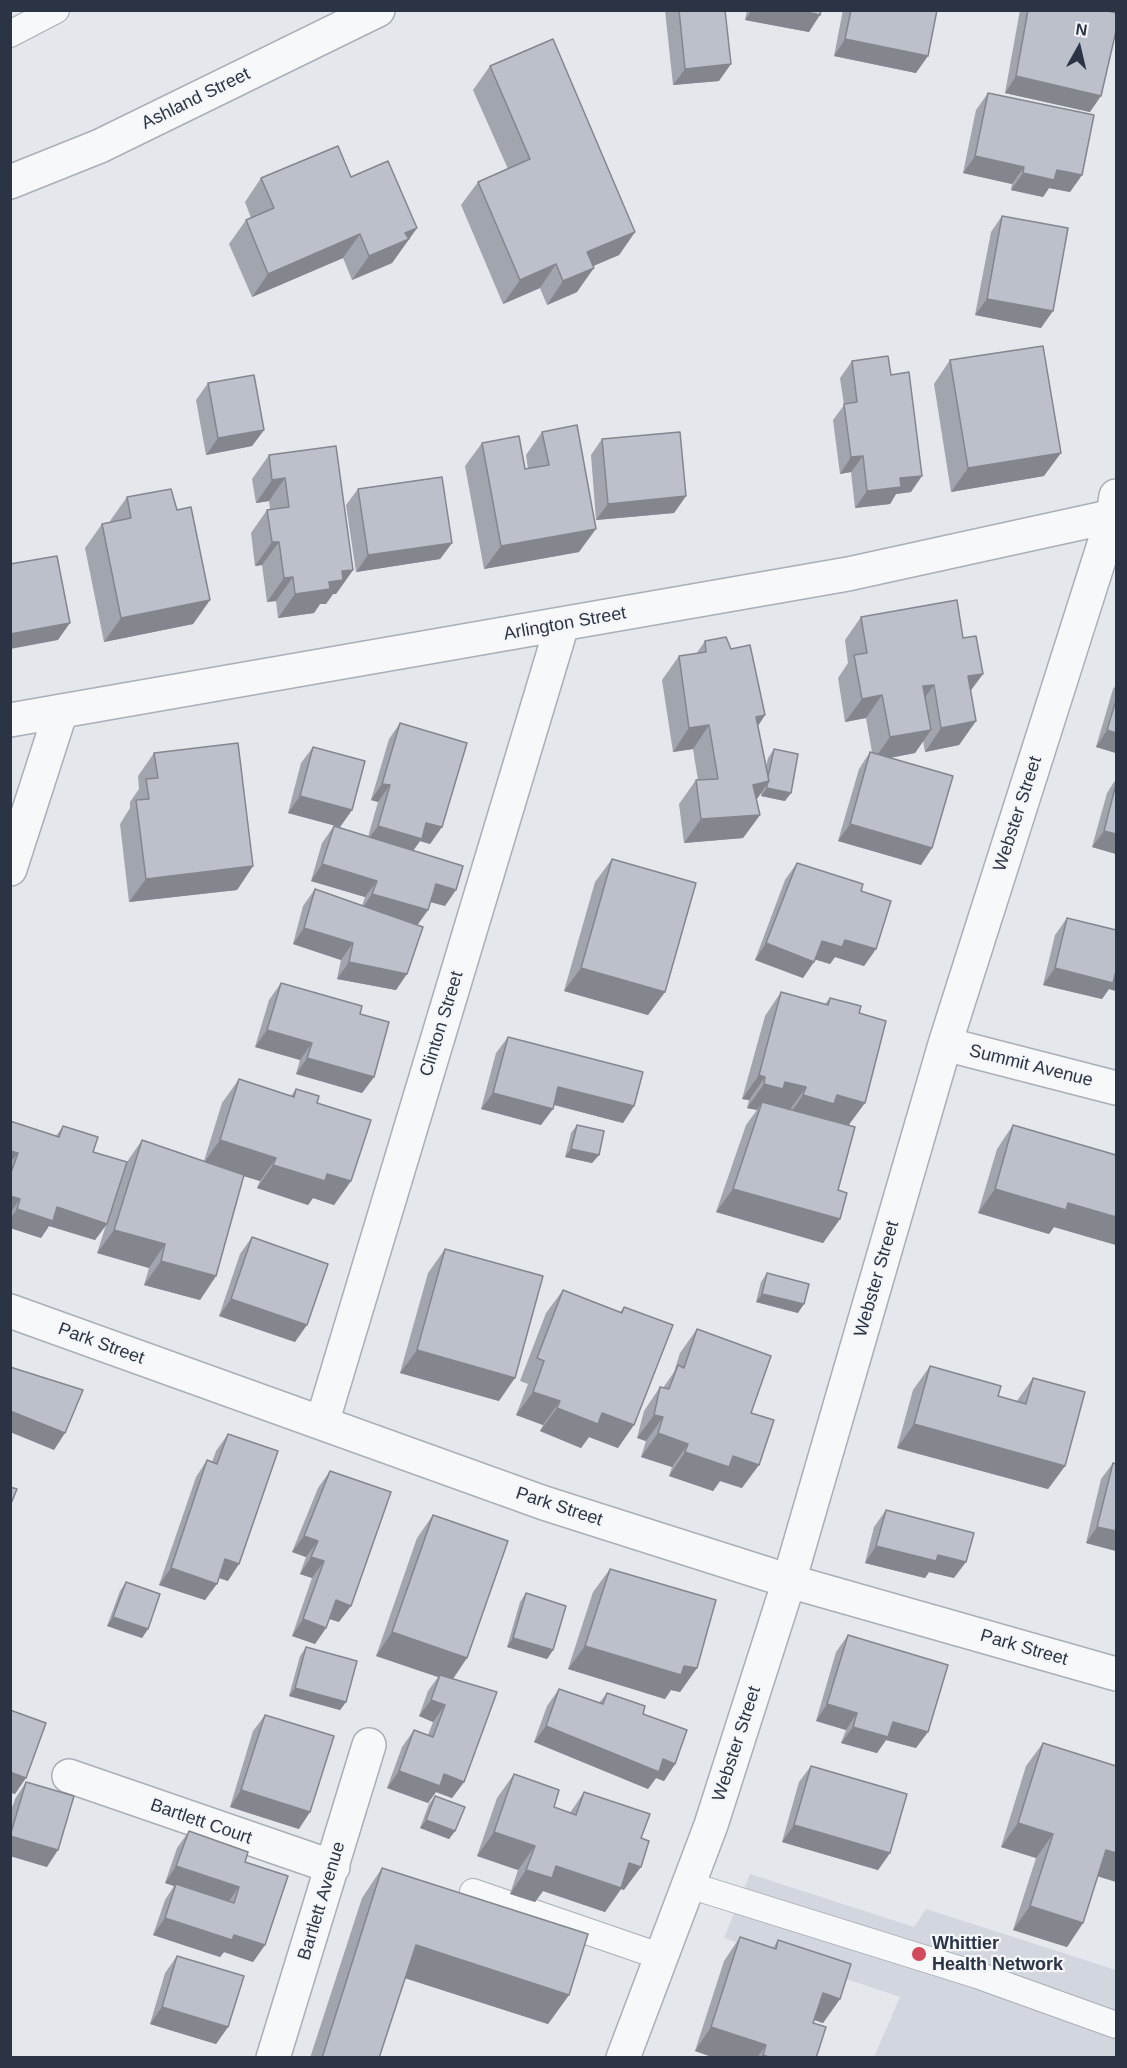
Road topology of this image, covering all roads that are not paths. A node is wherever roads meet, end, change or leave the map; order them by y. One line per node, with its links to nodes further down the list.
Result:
1 (56, 10): 3 (lane)
2 (378, 10): 4 (street, Ashland Street)
3 (10, 34)
4 (10, 182)
5 (1115, 510): 6 (street, Arlington Street); 10 (street, Webster Street)
6 (562, 625): 7 (street, Arlington Street); 13 (street, Clinton Street)
7 (60, 711): 8 (street, Arlington Street); 9 (street)
8 (10, 720)
9 (10, 869)
10 (945, 1044): 11 (street, Summit Avenue); 14 (street, Webster Street)
11 (1116, 1088)
12 (10, 1311): 13 (street, Park Street)
13 (322, 1423): 14 (street, Park Street)
14 (789, 1581): 15 (street, Park Street); 19 (street, Webster Street)
15 (1116, 1674)
16 (369, 1745): 18 (street, Bartlett Avenue)
17 (69, 1776): 18 (street, Bartlett Court)
18 (333, 1868): 23 (street, Bartlett Avenue)
19 (689, 1885): 21 (street, Webster Street); 22 (lane)
20 (473, 1892): 21 (lane)
21 (662, 1957): 24 (street, Webster Street)
22 (1116, 2025)
23 (273, 2058)
24 (623, 2058)

